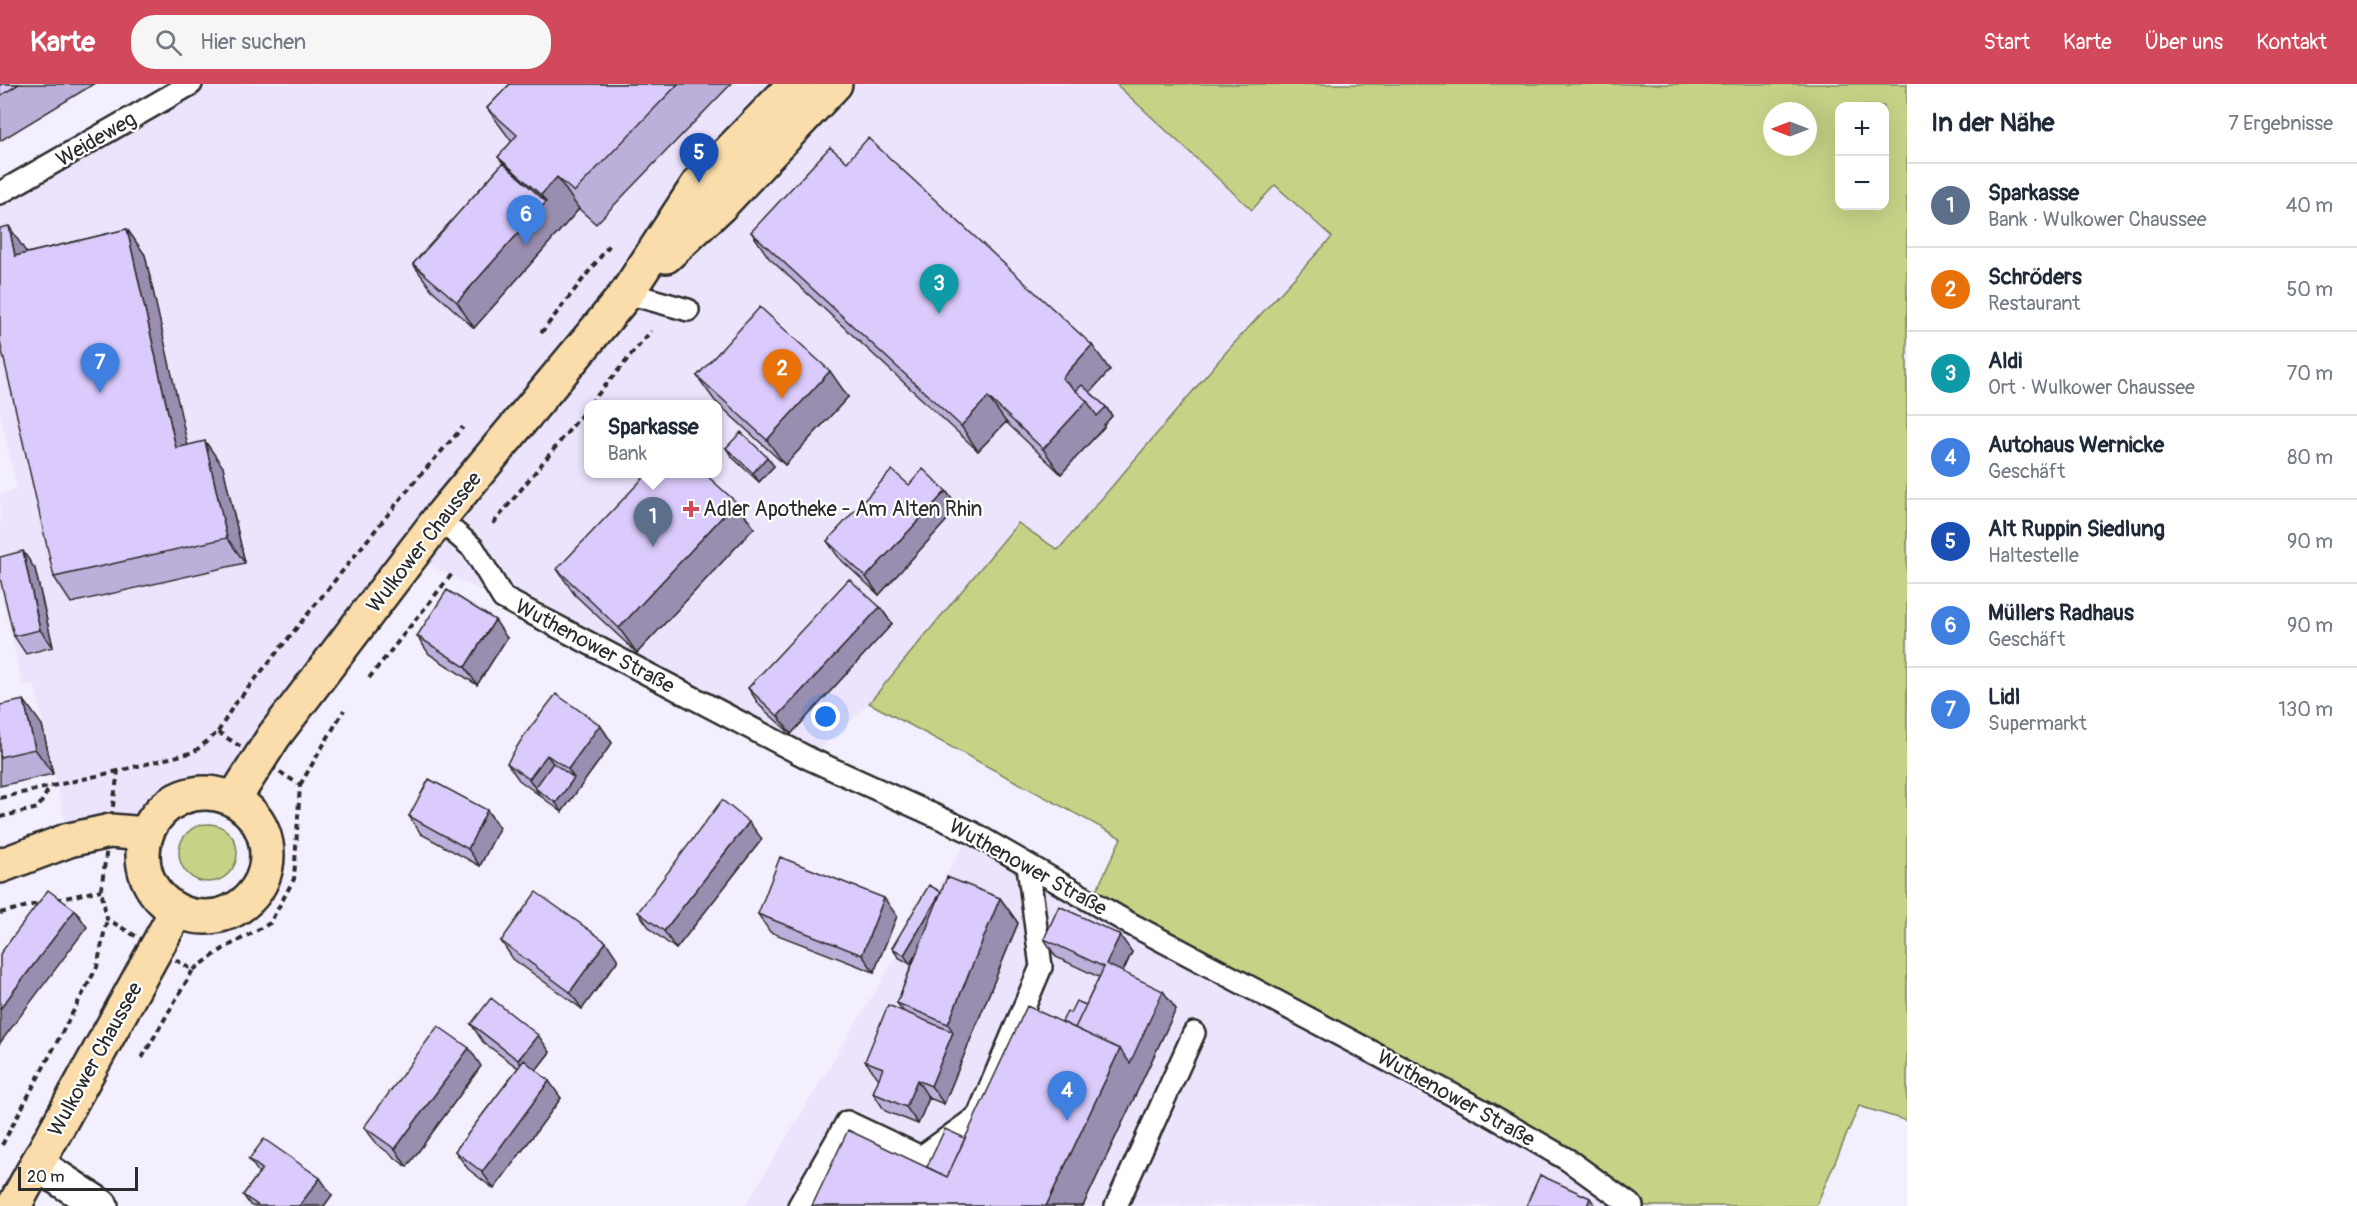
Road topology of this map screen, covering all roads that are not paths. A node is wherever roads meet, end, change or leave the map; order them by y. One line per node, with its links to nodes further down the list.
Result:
1 (191, 84): 4 (lane, Weideweg)
2 (795, 84): 5 (main road, Wulkower Chaussee)
3 (835, 84): 5 (main road, Wulkower Chaussee)
4 (0, 193)
5 (627, 293): 6 (lane); 7 (main road, Wulkower Chaussee)
6 (688, 310)
7 (439, 519): 8 (main road, Wulkower Chaussee); 11 (lane, Wuthenower Straße)
8 (234, 799): 9 (main road); 12 (main road)
9 (146, 834): 10 (main road); 12 (main road)
10 (0, 866)
11 (1028, 866): 17 (lane); 19 (lane, Wuthenower Straße)
12 (176, 912): 14 (main road, Wulkower Chaussee)
13 (1194, 1033): 18 (lane)
14 (37, 1164): 15 (main road, Wulkower Chaussee); 16 (street)
15 (14, 1206)
16 (102, 1206)
17 (799, 1206)
18 (1116, 1206)
19 (1632, 1206)

